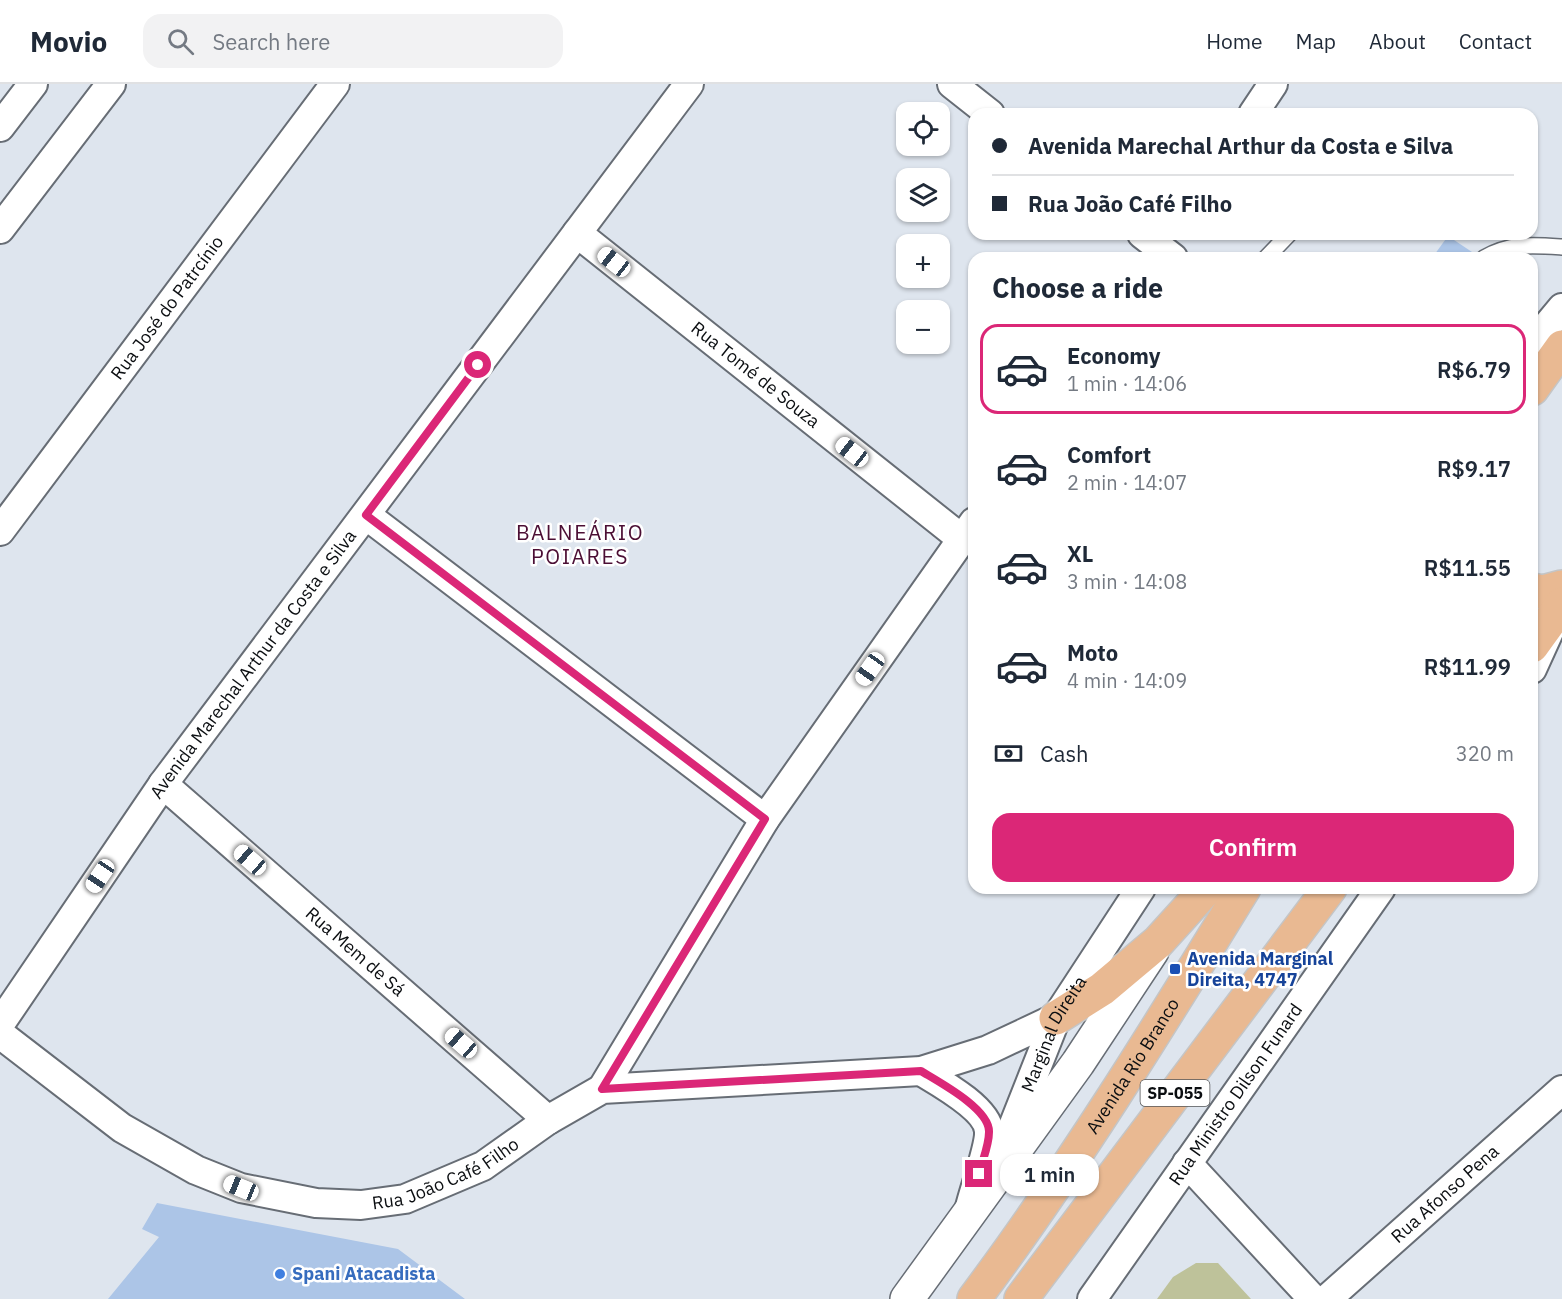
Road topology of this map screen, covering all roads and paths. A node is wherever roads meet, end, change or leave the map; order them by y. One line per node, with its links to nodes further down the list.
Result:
1 (33, 84): 9 (street)
2 (111, 84): 10 (street)
3 (335, 84): 21 (street, Rua José do Patrcínio)
4 (689, 84): 11 (street, Avenida Marechal Arthur da Costa e Silva)
5 (952, 84): 7 (street)
6 (1274, 84): 8 (street)
7 (982, 108)
8 (1257, 108)
9 (0, 127)
10 (0, 229)
11 (577, 233): 20 (street, Avenida Marechal Arthur da Costa e Silva); 22 (street, Rua Tomé de Souza)
12 (1283, 240): 14 (lane)
13 (1562, 247): 15 (lane)
14 (1272, 252)
15 (1494, 252)
16 (1562, 308): 17 (street)
17 (1538, 337)
18 (1562, 347): 19 (main road)
19 (1538, 381)
20 (366, 515): 27 (street, Avenida Marechal Arthur da Costa e Silva); 28 (street)
21 (0, 531)
22 (968, 531): 28 (street)
23 (1538, 591): 24 (main road)
24 (1561, 600): 25 (main road); 26 (street)
25 (1538, 636)
26 (1538, 655)
27 (163, 784): 36 (street, Avenida Marechal Arthur da Costa e Silva); 41 (street, Rua Mem de Sá)
28 (765, 819): 39 (street)
29 (1137, 894): 35 (street, Marginal Direita)
30 (1201, 894): 34 (main road)
31 (1240, 894): 45 (main road, Avenida Rio Branco / SP-055)
32 (1324, 894): 46 (main road, SP-055)
33 (1377, 894): 42 (street, Rua Ministro Dilson Funard)
34 (1158, 942): 35 (main road); 43 (street, Marginal Direita)
35 (1056, 1018): 38 (street, Rua João Café Filho); 43 (street, Marginal Direita)
36 (0, 1024)
37 (0, 1034): 41 (street, Rua João Café Filho)
38 (921, 1071): 39 (street, Rua João Café Filho); 43 (street)
39 (602, 1089): 41 (street, Rua João Café Filho)
40 (1562, 1090): 49 (street, Rua Afonso Pena)
41 (548, 1120)
42 (1187, 1163): 47 (street, Rua Ministro Dilson Funard); 48 (street)
43 (977, 1204): 44 (street, Marginal Direita)
44 (907, 1299)
45 (974, 1299)
46 (1021, 1299)
47 (1092, 1299)
48 (1313, 1299)
49 (1327, 1299)

